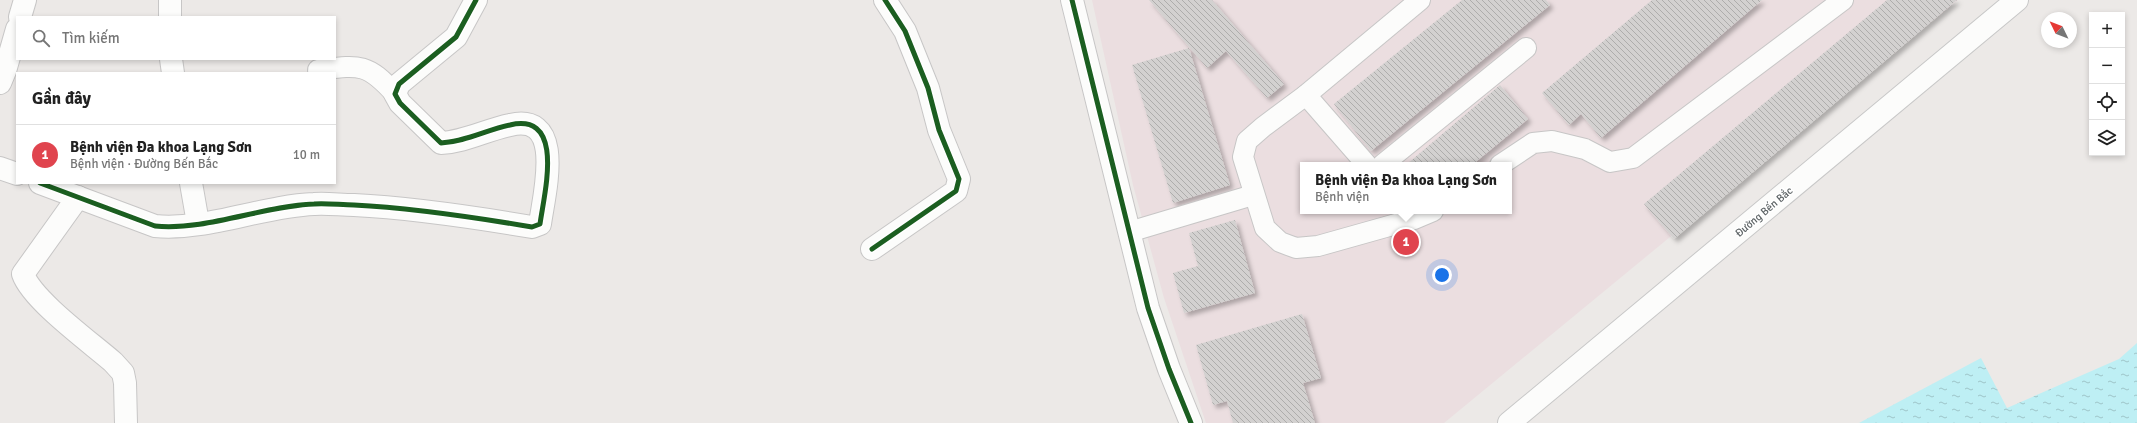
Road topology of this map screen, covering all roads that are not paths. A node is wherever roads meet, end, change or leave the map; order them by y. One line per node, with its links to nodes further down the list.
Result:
1 (25, 0): 9 (street)
2 (170, 0): 10 (street)
3 (476, 0): 17 (street)
4 (885, 0): 31 (street)
5 (1072, 0): 30 (street)
6 (1420, 0): 18 (lane)
7 (1843, 0): 21 (lane)
8 (2017, 0): 34 (street, Đường Bến Bắc)
9 (20, 16)
10 (170, 16)
11 (16, 32): 16 (street)
12 (1526, 48): 20 (lane)
13 (171, 60): 15 (street)
14 (318, 70): 17 (lane)
15 (173, 72)
16 (0, 83)
17 (395, 94): 29 (street)
18 (1306, 95): 19 (lane); 26 (lane)
19 (1364, 162)
20 (1386, 162)
21 (1504, 162)
22 (0, 168): 23 (street)
23 (16, 174)
24 (43, 184): 27 (street)
25 (191, 184): 29 (street)
26 (1253, 195): 28 (lane); 30 (lane)
27 (78, 197): 29 (street); 32 (street)
28 (1410, 215)
29 (198, 223)
30 (1129, 232): 33 (street)
31 (872, 249)
32 (126, 423)
33 (1191, 423)
34 (1509, 423)

